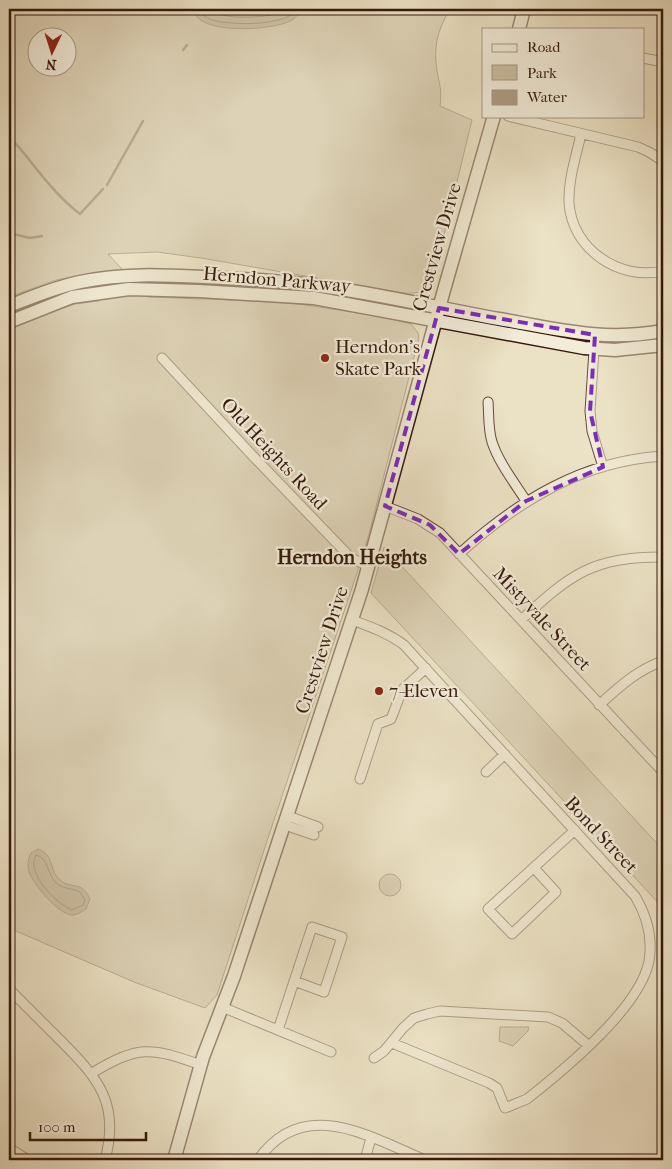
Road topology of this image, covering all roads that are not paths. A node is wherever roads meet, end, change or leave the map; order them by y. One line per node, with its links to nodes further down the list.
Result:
1 (524, 9): 2 (main road)
2 (522, 28)
3 (644, 58): 4 (street)
4 (663, 62)
5 (493, 118): 11 (main road, Crestview Drive)
6 (516, 118): 7 (street)
7 (581, 134): 8 (street); 9 (street)
8 (663, 161)
9 (663, 271)
10 (9, 306): 11 (main road, Herndon Parkway)
11 (439, 308): 12 (main road, Crestview Drive); 15 (main road, Herndon Parkway)
12 (436, 321): 13 (main road, Herndon Parkway); 17 (main road, Herndon Parkway); 23 (main road, Crestview Drive)
13 (9, 322)
14 (663, 331): 15 (main road, Herndon Parkway)
15 (595, 335): 17 (street)
16 (663, 345): 17 (main road, Herndon Parkway)
17 (594, 349): 21 (street)
18 (162, 358): 26 (street, Old Heights Road)
19 (488, 402): 22 (street)
20 (663, 456): 21 (street)
21 (602, 467): 22 (street)
22 (526, 501): 24 (street)
23 (385, 506): 24 (street, Mistyvale Street); 26 (main road, Crestview Drive)
24 (459, 554): 28 (street, Mistyvale Street)
25 (663, 557): 28 (street)
26 (368, 566): 27 (main road, Crestview Drive)
27 (352, 620): 30 (street, Bond Street); 36 (main road, Crestview Drive)
28 (521, 620): 31 (street, Mistyvale Street)
29 (663, 661): 31 (street)
30 (426, 668): 32 (street, Bond Street); 35 (street)
31 (600, 705): 34 (street, Mistyvale Street)
32 (504, 754): 33 (street); 37 (street, Bond Street)
33 (486, 772)
34 (663, 772)
35 (360, 779)
36 (286, 821): 38 (street); 42 (main road, Crestview Drive)
37 (575, 830): 39 (street); 45 (street, Bond Street)
38 (316, 831)
39 (534, 868): 39 (street)
40 (294, 981): 40 (street); 43 (street)
41 (12, 992): 49 (street)
42 (219, 1012): 43 (street); 48 (main road, Crestview Drive)
43 (278, 1030): 46 (street)
44 (392, 1043): 45 (street); 45 (street, Bond Street); 47 (street)
45 (589, 1046)
46 (330, 1052)
47 (374, 1058)
48 (201, 1065): 49 (street); 54 (main road, Crestview Drive)
49 (92, 1073): 53 (street)
50 (371, 1138): 55 (street); 56 (street); 57 (street)
51 (9, 1148): 52 (street)
52 (28, 1160)
53 (105, 1160)
54 (174, 1160)
55 (258, 1160)
56 (365, 1160)
57 (425, 1160)

